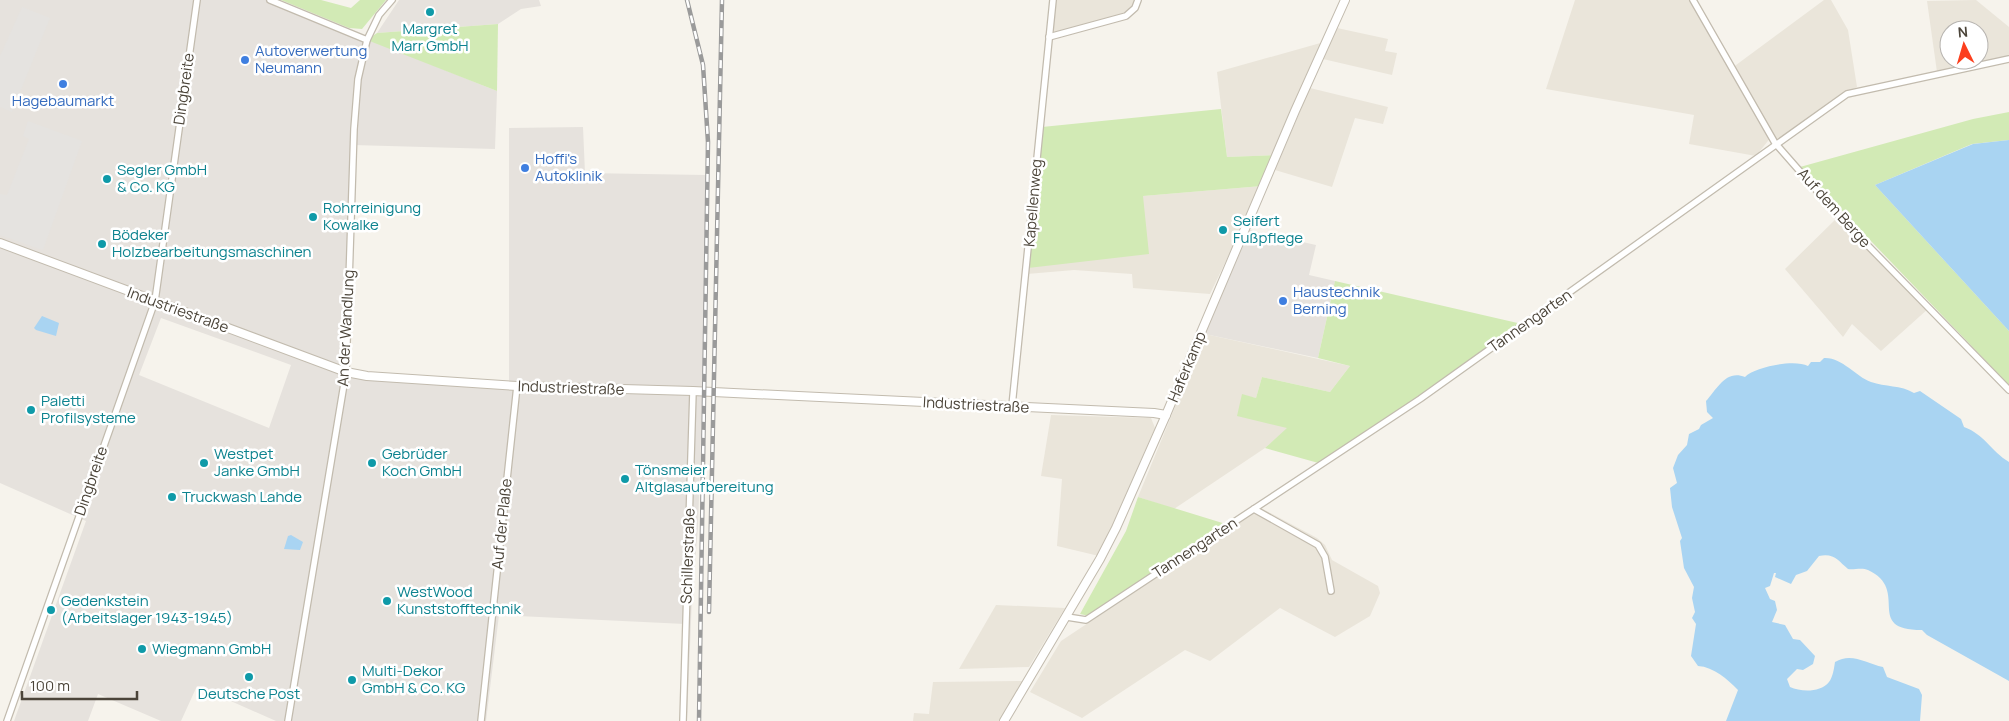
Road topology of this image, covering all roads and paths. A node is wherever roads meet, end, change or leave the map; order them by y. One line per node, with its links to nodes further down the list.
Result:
1 (197, 0): 13 (street, Dingbreite)
2 (270, 0): 9 (street)
3 (392, 0): 9 (street, An der Wandlung)
4 (1053, 0): 8 (street, Kapellenweg)
5 (1138, 0): 8 (street)
6 (1345, 0): 19 (street, Haferkamp)
7 (1693, 0): 11 (street, Auf dem Berge)
8 (1049, 36): 18 (street, Kapellenweg)
9 (367, 40): 14 (street, An der Wandlung)
10 (2009, 59): 11 (street, Tannengarten)
11 (1776, 143): 16 (street, Auf dem Berge); 20 (street, Tannengarten)
12 (0, 243): 13 (street, Industriestraße)
13 (155, 301): 14 (street, Industriestraße); 23 (street, Dingbreite)
14 (346, 372): 15 (street, Industriestraße); 24 (street, An der Wandlung)
15 (518, 386): 17 (street, Industriestraße); 25 (street, Auf der Plaße)
16 (2009, 390)
17 (693, 391): 18 (street, Industriestraße); 26 (street, Schillerstraße)
18 (1012, 406): 19 (street, Industriestraße)
19 (1166, 415): 22 (street, Haferkamp)
20 (1254, 509): 21 (street); 22 (street, Tannengarten)
21 (1331, 591)
22 (1067, 617): 27 (street, Haferkamp)
23 (7, 721)
24 (288, 721)
25 (481, 721)
26 (683, 721)
27 (1004, 721)

